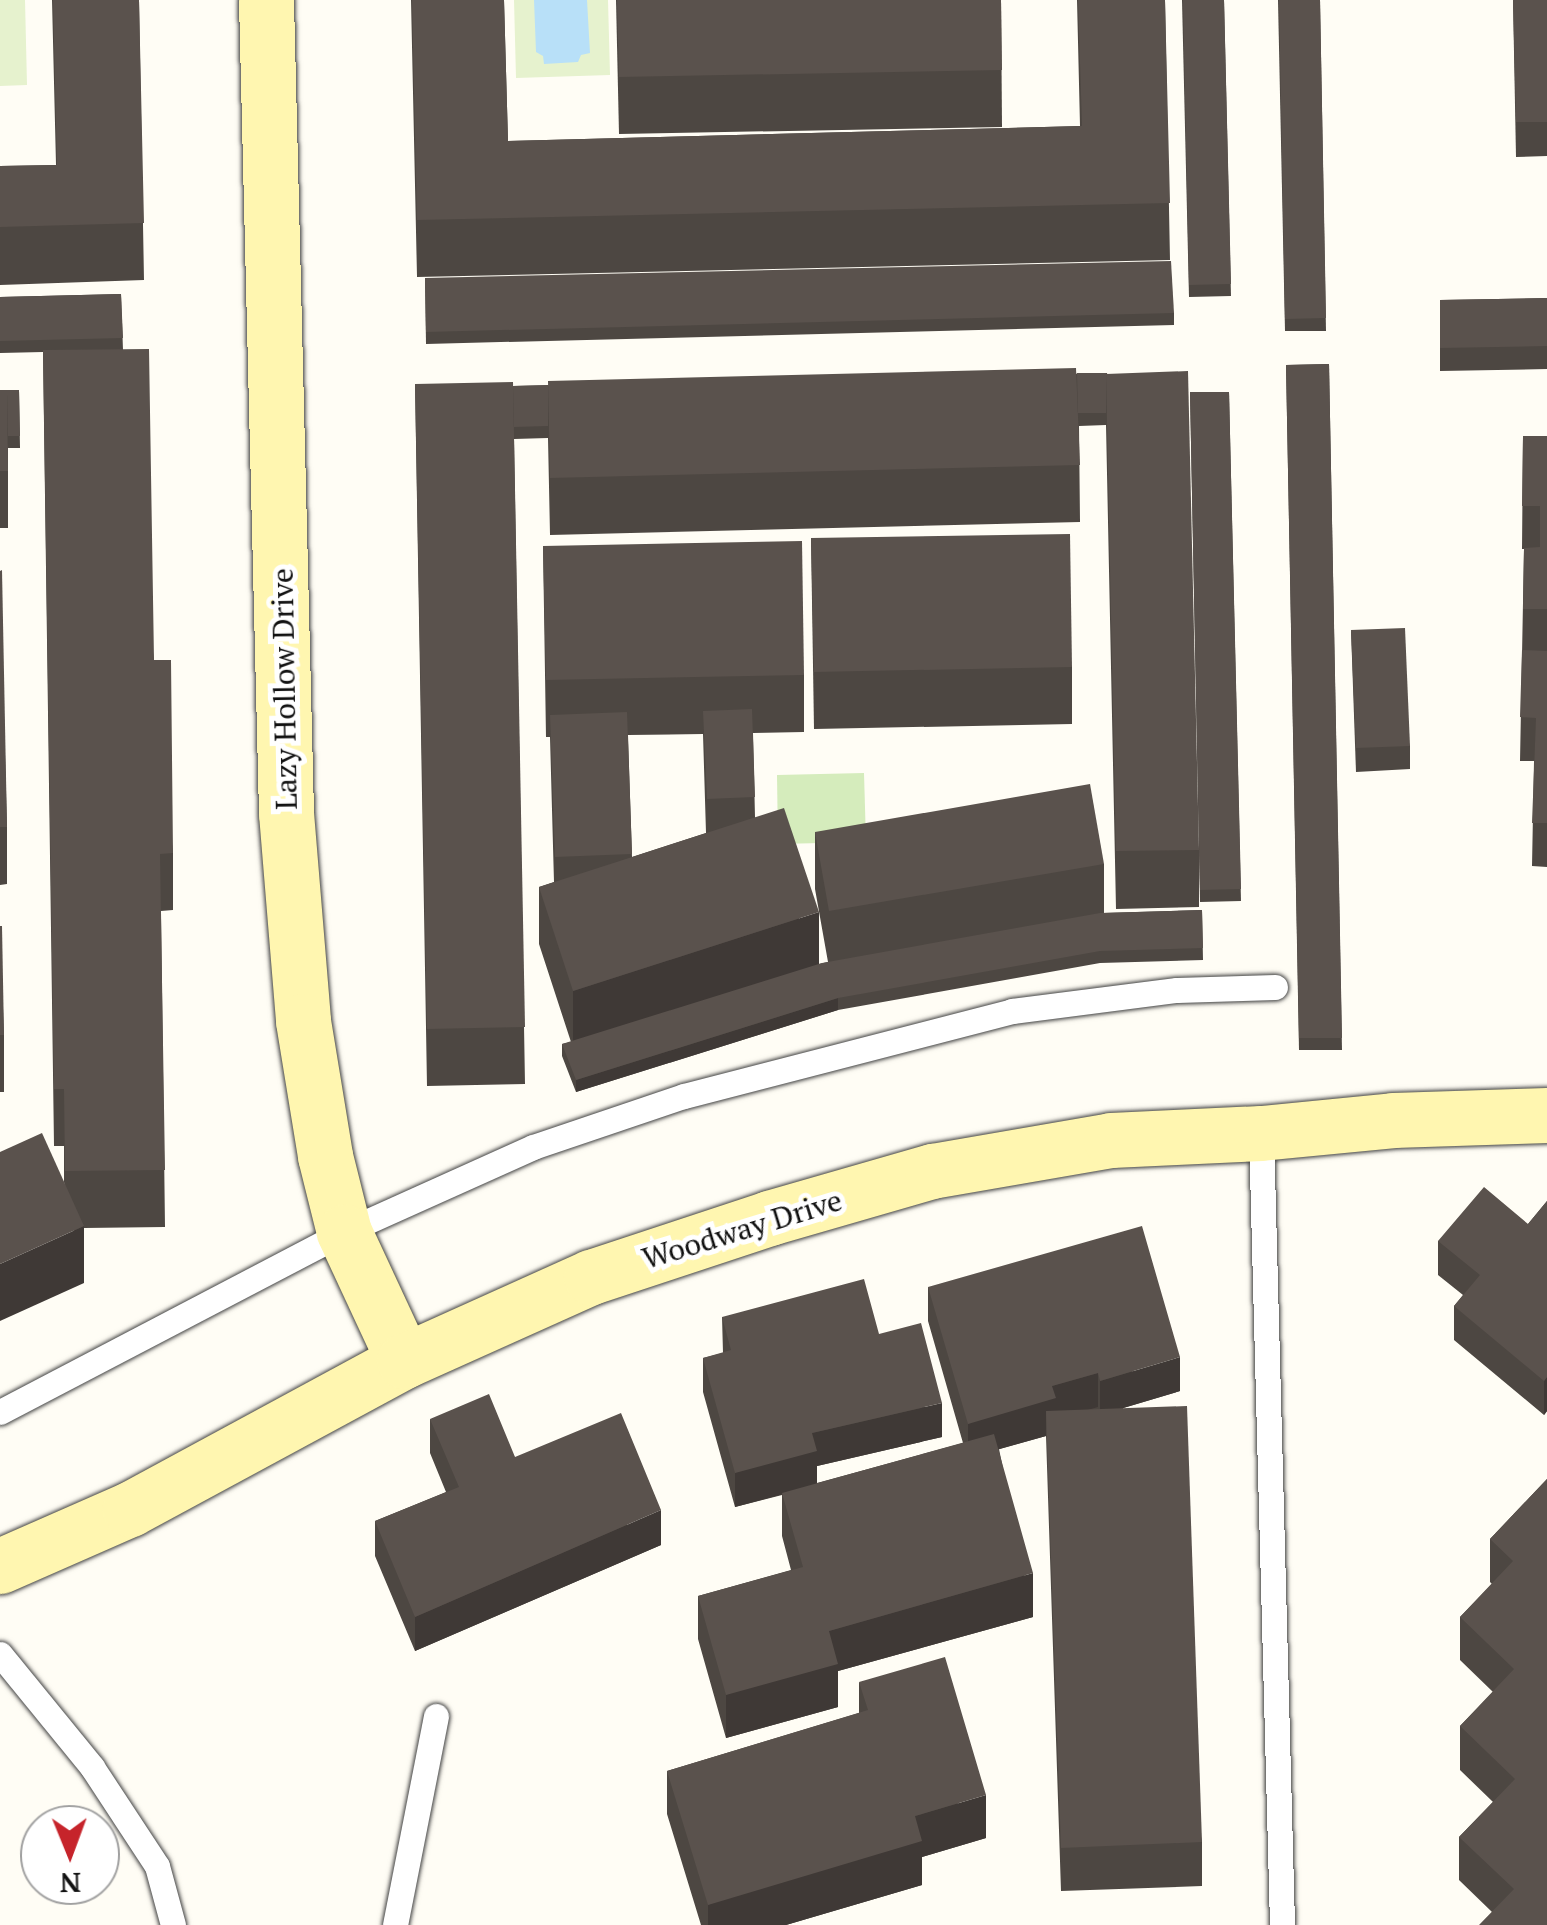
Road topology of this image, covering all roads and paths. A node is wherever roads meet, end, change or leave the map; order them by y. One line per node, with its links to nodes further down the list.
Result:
1 (266, 0): 5 (street, Lazy Hollow Drive)
2 (1275, 987): 5 (lane)
3 (1547, 1115): 4 (street, Woodway Drive)
4 (1261, 1133): 6 (street, Woodway Drive); 13 (lane)
5 (344, 1232): 6 (street, Lazy Hollow Drive); 7 (lane)
6 (404, 1361): 8 (street, Woodway Drive)
7 (0, 1412)
8 (0, 1566)
9 (0, 1654): 11 (lane)
10 (436, 1716): 12 (lane)
11 (173, 1925)
12 (396, 1925)
13 (1282, 1925)

